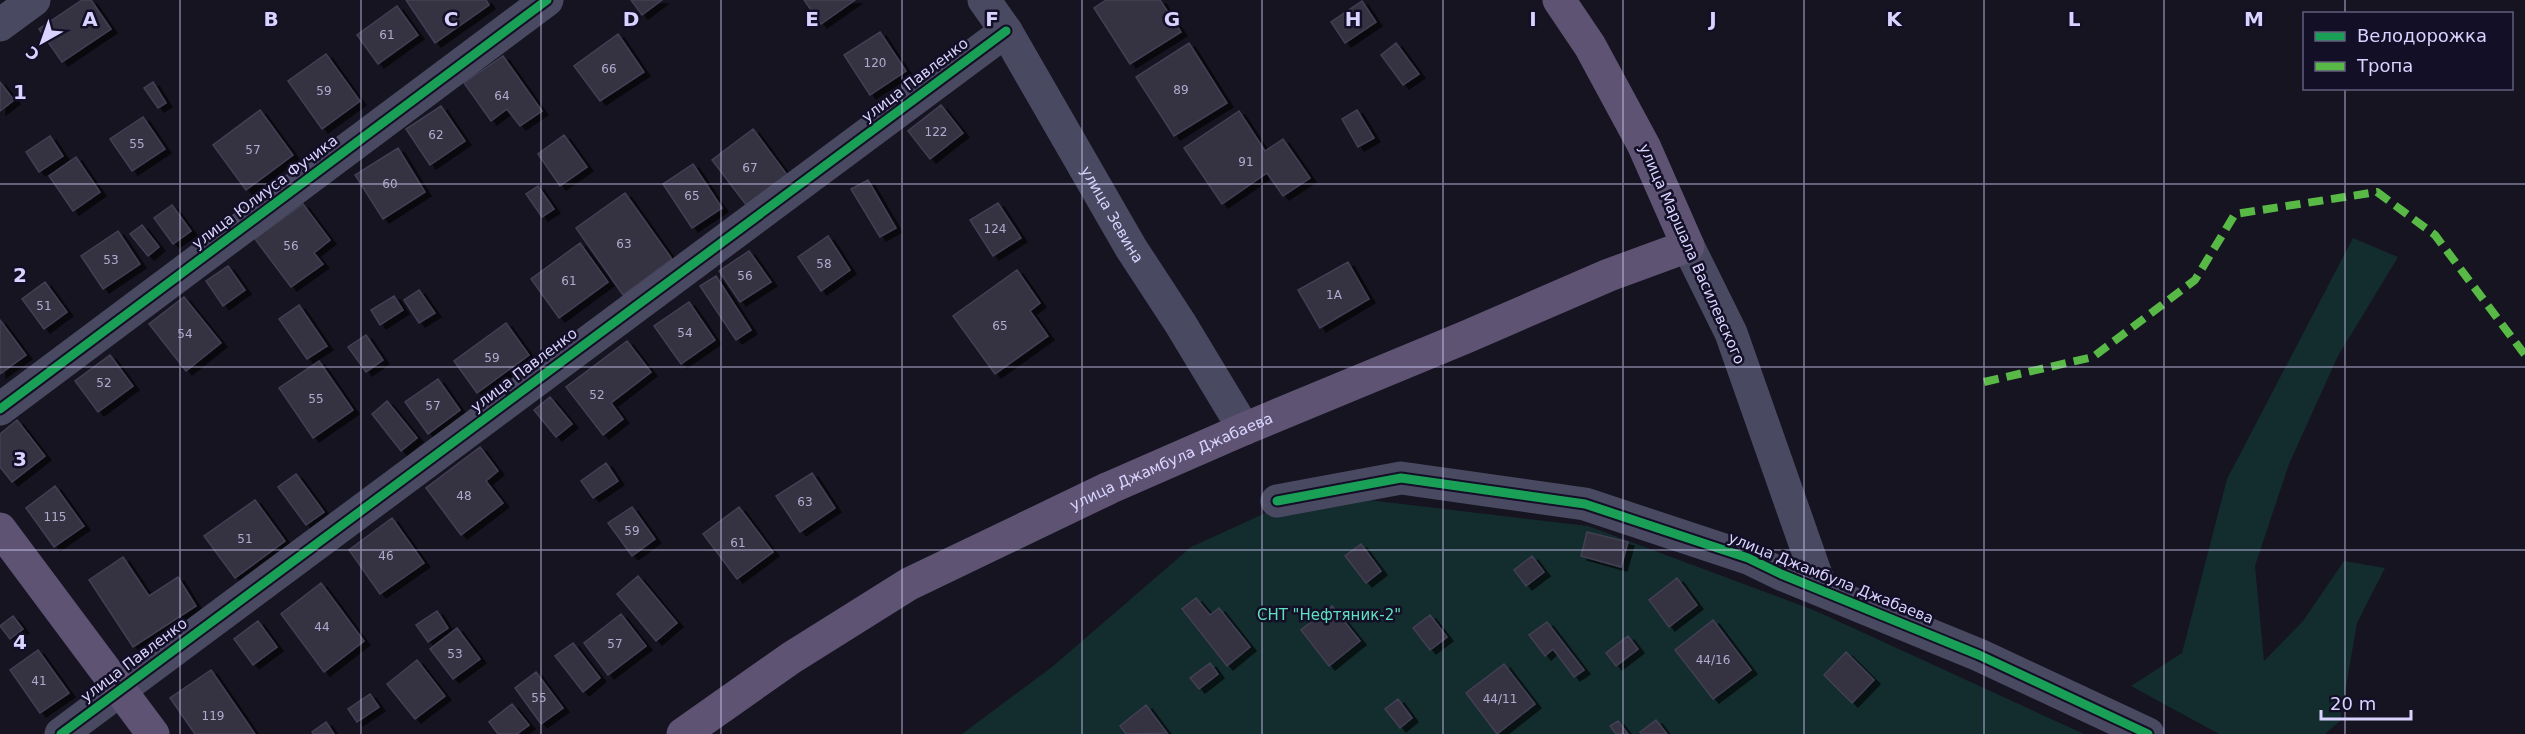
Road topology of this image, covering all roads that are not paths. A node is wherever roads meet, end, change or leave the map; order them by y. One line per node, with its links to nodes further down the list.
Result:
1 (34, 0): 5 (street)
2 (547, 0): 8 (street, улица Юлиуса Фучика)
3 (984, 0): 6 (street, улица Зевина)
4 (1559, 0): 7 (main road, улица Маршала Василевского)
5 (0, 25)
6 (1006, 31): 9 (street, улица Зевина); 13 (street, улица Павленко)
7 (1688, 246): 9 (main road, улица Джамбула Джабаева); 12 (street, улица Маршала Василевского)
8 (0, 409)
9 (1244, 429): 16 (main road, улица Джамбула Джабаева)
10 (1277, 501): 12 (street, улица Джамбула Джабаева)
11 (0, 529): 13 (main road)
12 (1821, 589): 17 (street, улица Джамбула Джабаева)
13 (120, 690): 14 (street, улица Павленко); 15 (main road)
14 (61, 734)
15 (153, 734)
16 (683, 734)
17 (2148, 734)

